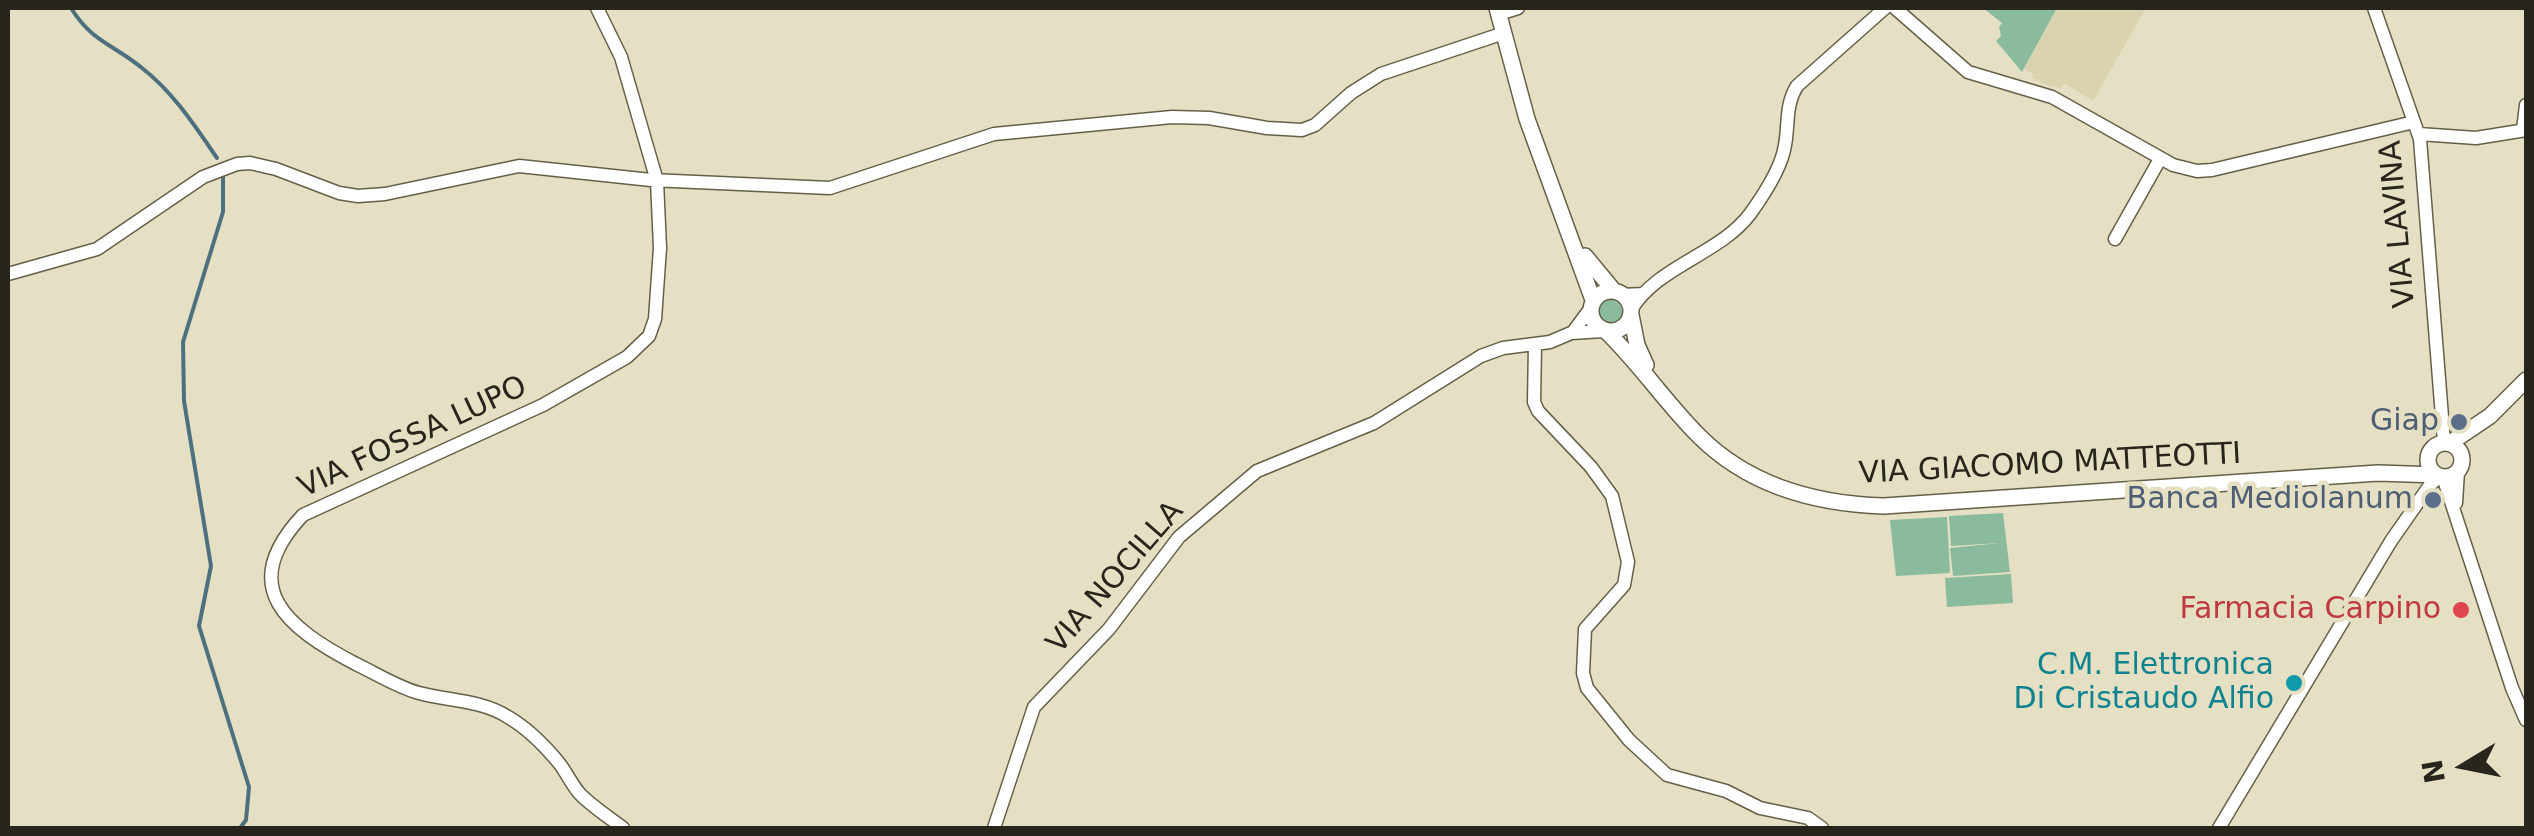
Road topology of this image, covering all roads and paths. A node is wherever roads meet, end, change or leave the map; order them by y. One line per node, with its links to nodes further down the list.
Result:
1 (597, 8): 12 (street, VIA FOSSA LUPO)
2 (1518, 8): 6 (street)
3 (1885, 8): 17 (street)
4 (1895, 8): 11 (street)
5 (2374, 8): 9 (street, VIA LAVINA)
6 (1498, 11): 7 (main road)
7 (1504, 33): 12 (street); 13 (main road)
8 (2526, 105): 10 (street)
9 (2416, 128): 10 (street); 11 (street); 26 (street, VIA LAVINA)
10 (2525, 130)
11 (2160, 159): 14 (street)
12 (657, 180): 15 (street); 30 (street, VIA FOSSA LUPO)
13 (1565, 222): 16 (main road); 18 (main road)
14 (2115, 239)
15 (8, 274)
16 (1618, 293): 17 (street); 18 (main road); 19 (main road)
17 (1642, 294): 19 (street)
18 (1592, 305): 20 (main road); 21 (street)
19 (1631, 312): 20 (main road); 23 (main road)
20 (1605, 331): 21 (street, VIA NOCILLA); 23 (main road)
21 (1571, 333): 22 (street, VIA NOCILLA)
22 (1535, 344): 31 (street, VIA NOCILLA); 32 (street)
23 (1651, 377): 28 (main road, VIA GIACOMO MATTEOTTI)
24 (2526, 380): 25 (main road)
25 (2490, 416): 26 (main road); 27 (main road)
26 (2441, 445): 27 (main road); 27 (main road); 28 (main road)
27 (2448, 472): 28 (main road); 29 (street); 33 (street)
28 (2378, 473)
29 (2526, 720)
30 (623, 828)
31 (994, 828)
32 (1822, 828)
33 (2220, 828)

